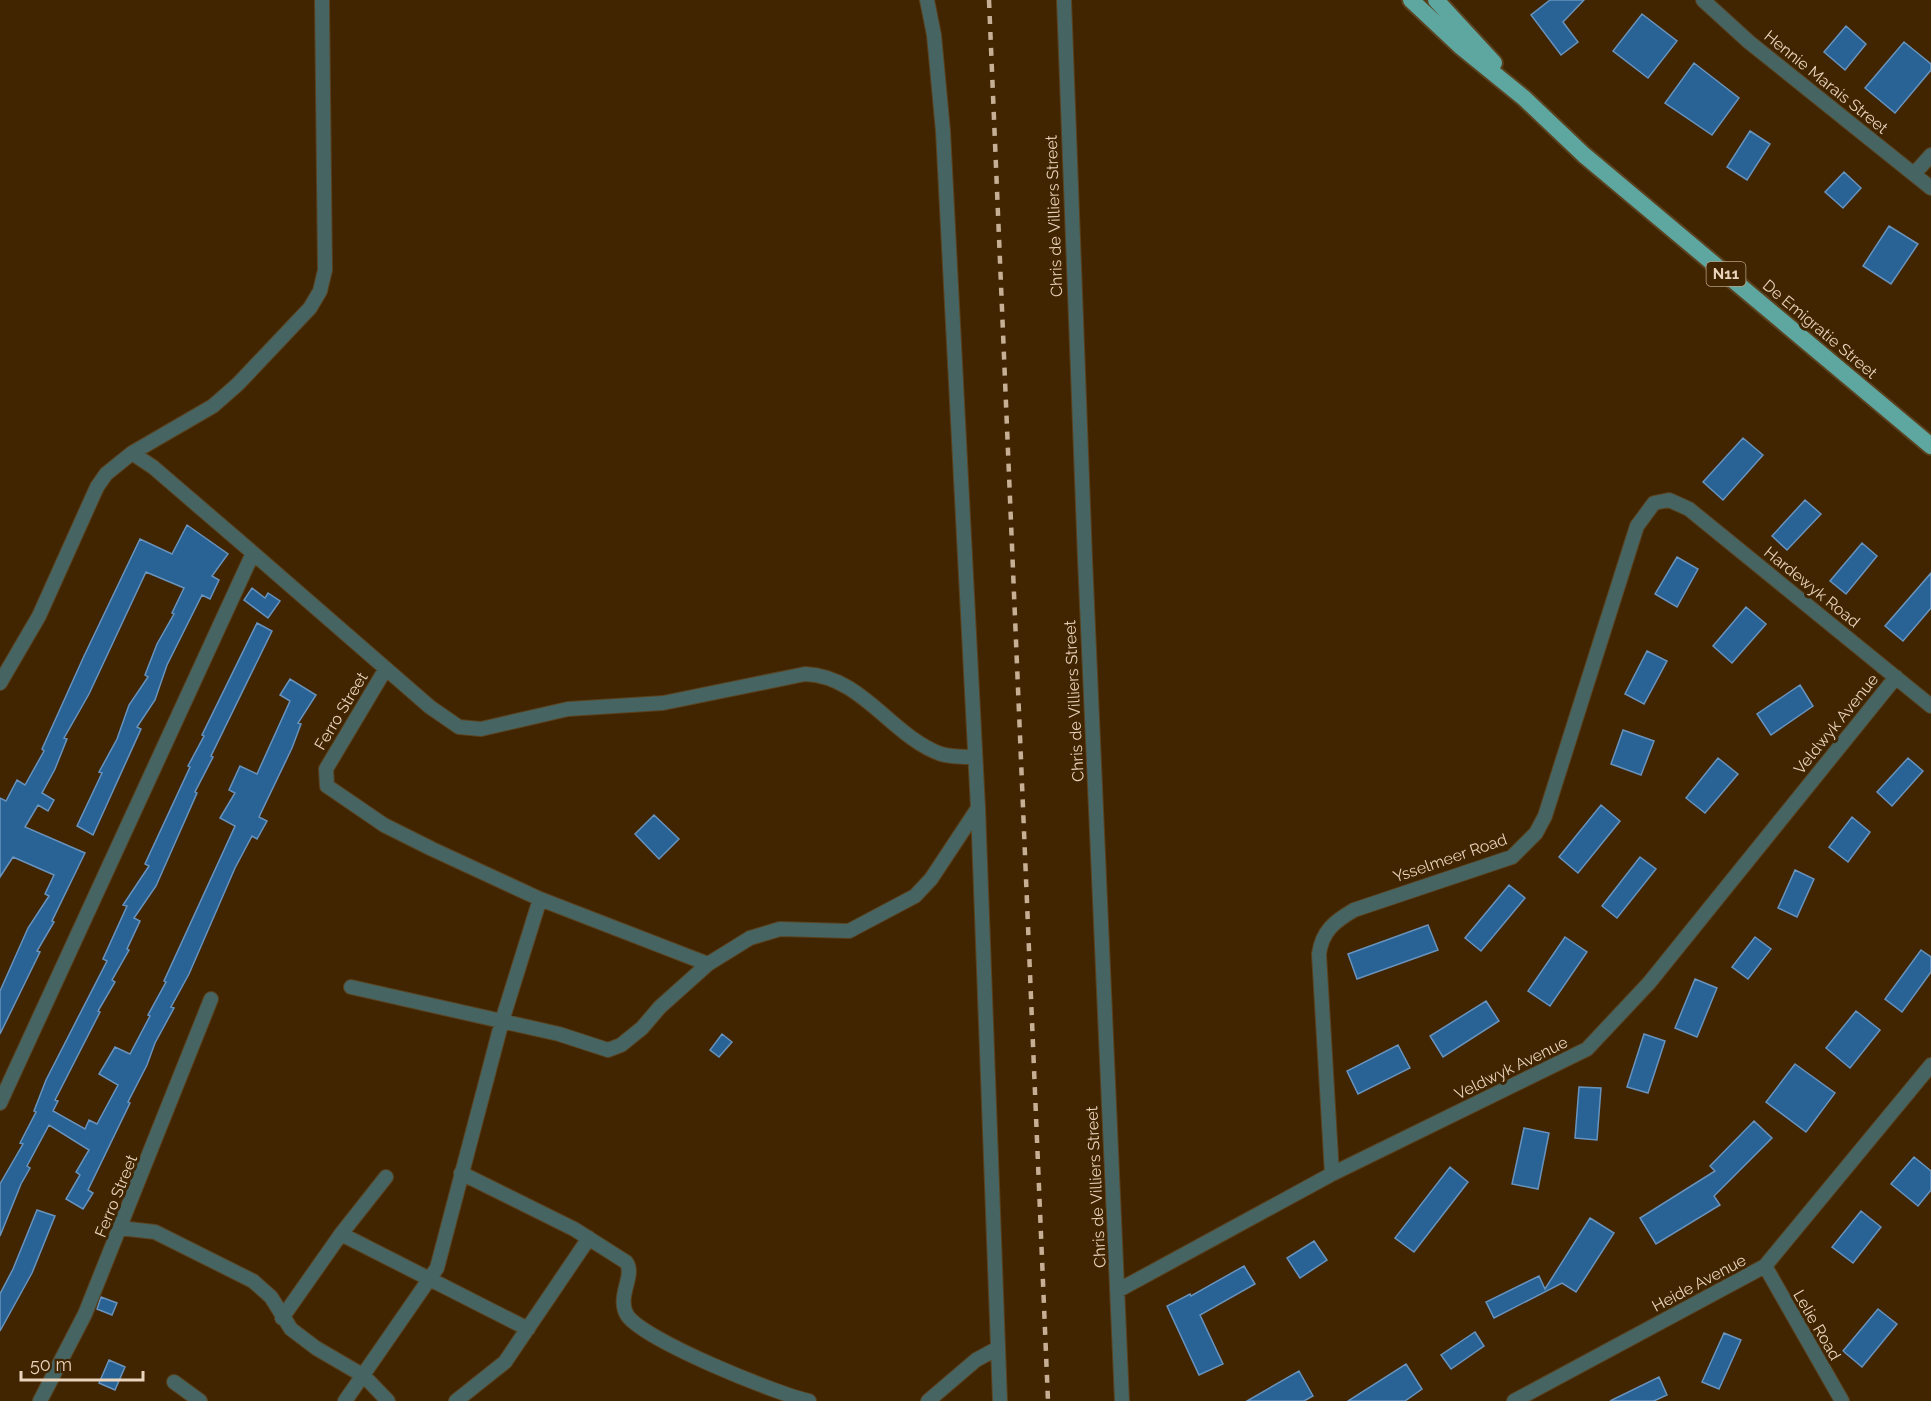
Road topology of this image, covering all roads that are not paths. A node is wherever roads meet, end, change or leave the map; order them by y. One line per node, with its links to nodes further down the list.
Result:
1 (322, 0): 12 (street)
2 (927, 0): 19 (street)
3 (1064, 0): 36 (street, Chris de Villiers Street)
4 (1411, 0): 7 (highway, De Emigratie Street / N11)
5 (1436, 0): 7 (highway, De Emigratie Street / N11)
6 (1707, 1): 9 (street, Hennie Marais Street)
7 (1524, 98): 11 (highway, De Emigratie Street / N11)
8 (1931, 154): 9 (street)
9 (1914, 174): 10 (street, Hennie Marais Street)
10 (1931, 189)
11 (1931, 446)
12 (132, 453): 14 (street); 17 (street)
13 (1669, 500): 16 (street, Hardewyk Road); 29 (street, Ysselmeer Road)
14 (254, 552): 15 (street); 27 (street)
15 (385, 669): 19 (street); 21 (street, Ferro Street)
16 (1896, 677): 18 (street, Hardewyk Road); 29 (street, Veldwyk Avenue)
17 (0, 683)
18 (1931, 706)
19 (973, 758): 20 (street)
20 (978, 808): 22 (street); 39 (street)
21 (540, 899): 22 (street); 25 (street)
22 (708, 964): 25 (street)
23 (351, 987): 25 (street)
24 (211, 999): 31 (street, Ferro Street)
25 (501, 1022): 28 (street)
26 (1931, 1065): 34 (street, Heide Avenue)
27 (0, 1104)
28 (461, 1173): 33 (street); 35 (street)
29 (1332, 1174): 36 (street, Veldwyk Avenue)
30 (387, 1177): 32 (street)
31 (120, 1228): 37 (street); 42 (street, Ferro Street)
32 (341, 1234): 35 (street); 37 (street)
33 (589, 1238): 38 (street); 47 (street)
34 (1765, 1266): 51 (street, Heide Avenue); 52 (street, Lelie Road)
35 (431, 1278): 38 (street); 40 (street)
36 (1117, 1291): 50 (street, Chris de Villiers Street)
37 (282, 1318): 40 (street)
38 (528, 1329): 46 (street)
39 (998, 1348): 48 (street); 49 (street)
40 (364, 1376): 44 (street); 45 (street)
41 (174, 1382): 43 (street)
42 (40, 1401)
43 (200, 1401)
44 (345, 1401)
45 (387, 1401)
46 (456, 1401)
47 (809, 1401)
48 (928, 1401)
49 (1000, 1401)
50 (1122, 1401)
51 (1514, 1401)
52 (1842, 1401)

